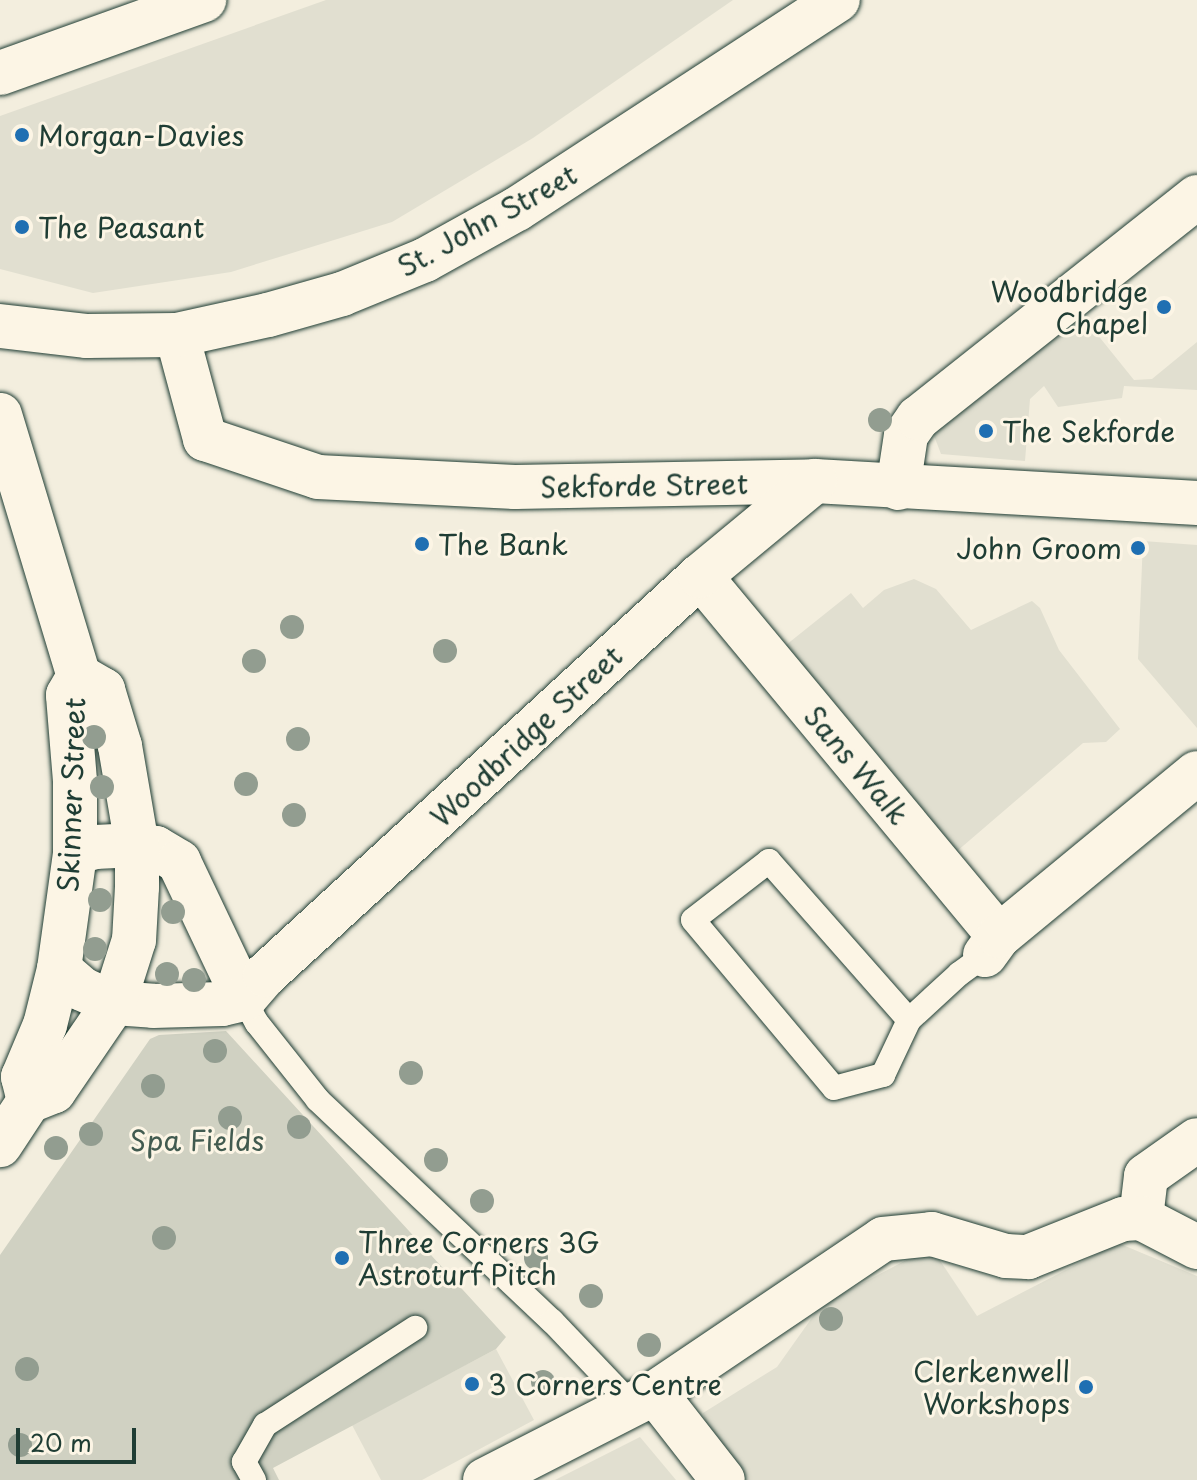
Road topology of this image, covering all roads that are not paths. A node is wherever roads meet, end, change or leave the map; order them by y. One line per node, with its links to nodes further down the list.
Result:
1 (204, 0): 3 (street)
2 (838, 0): 6 (street, St. John Street)
3 (0, 73)
4 (1197, 197): 9 (street)
5 (0, 326): 6 (street, St. John Street)
6 (177, 335): 8 (street, Sekforde Street)
7 (2, 428): 12 (street, Skinner Street)
8 (815, 481): 9 (street, Sekforde Street); 11 (street, Woodbridge Street)
9 (898, 488): 10 (street, Sekforde Street)
10 (1197, 503)
11 (700, 576): 16 (street, Sans Walk); 18 (street, Woodbridge Street)
12 (79, 676): 14 (street, Skinner Street); 15 (street, Skinner Street)
13 (1197, 773): 16 (street)
14 (137, 845): 15 (street); 18 (street); 19 (street, Skinner Street)
15 (75, 853): 17 (street, Skinner Street)
16 (992, 946): 20 (lane)
17 (59, 969): 19 (street); 21 (street, Skinner Street)
18 (244, 999): 19 (street); 27 (lane)
19 (114, 1003): 21 (street, Skinner Street)
20 (909, 1020): 20 (lane)
21 (29, 1101): 23 (street, Skinner Street)
22 (1197, 1140): 24 (street)
23 (0, 1145)
24 (1144, 1197): 25 (street); 27 (street)
25 (1197, 1247)
26 (415, 1328): 28 (lane)
27 (642, 1398): 29 (street); 30 (street)
28 (254, 1480)
29 (485, 1480)
30 (723, 1480)

